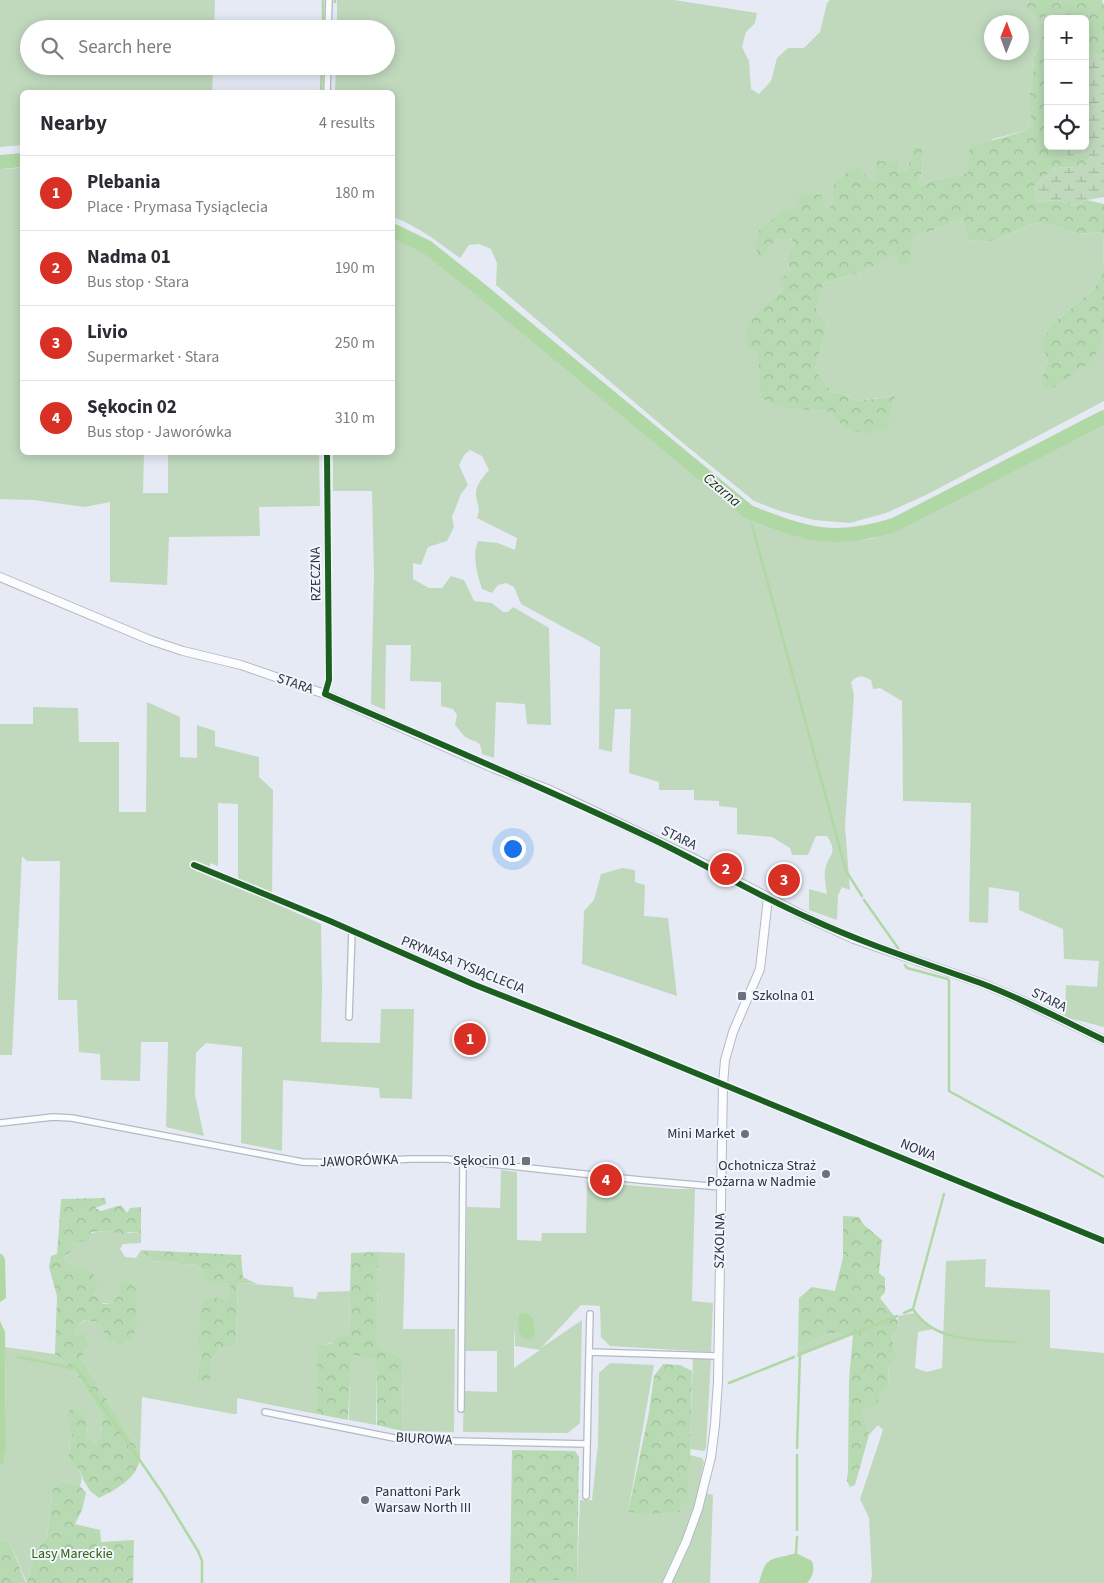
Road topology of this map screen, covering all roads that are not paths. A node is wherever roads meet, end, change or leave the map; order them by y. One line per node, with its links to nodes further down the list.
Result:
1 (329, 0): 2 (street)
2 (328, 20)
3 (328, 75): 4 (street)
4 (327, 90)
5 (327, 455): 7 (street, RZECZNA)
6 (0, 577): 7 (street, STARA)
7 (325, 694): 9 (street, STARA)
8 (194, 865): 10 (street, PRYMASA TYSIĄCLECIA)
9 (768, 898): 12 (street, STARA); 13 (street, SZKOLNA)
10 (352, 931): 11 (street); 13 (street, PRYMASA TYSIĄCLECIA)
11 (350, 1017)
12 (1104, 1040)
13 (723, 1084): 16 (street, SZKOLNA); 17 (street, NOWA)
14 (0, 1122): 15 (street, JAWORÓWKA)
15 (463, 1161): 16 (street, JAWORÓWKA); 21 (street)
16 (722, 1187): 20 (street, SZKOLNA)
17 (1104, 1241)
18 (590, 1314): 19 (street)
19 (589, 1352): 20 (street); 23 (street)
20 (718, 1356): 25 (street, SZKOLNA)
21 (461, 1408)
22 (265, 1412): 23 (street, BIUROWA)
23 (587, 1444): 24 (street)
24 (586, 1496)
25 (667, 1583)

